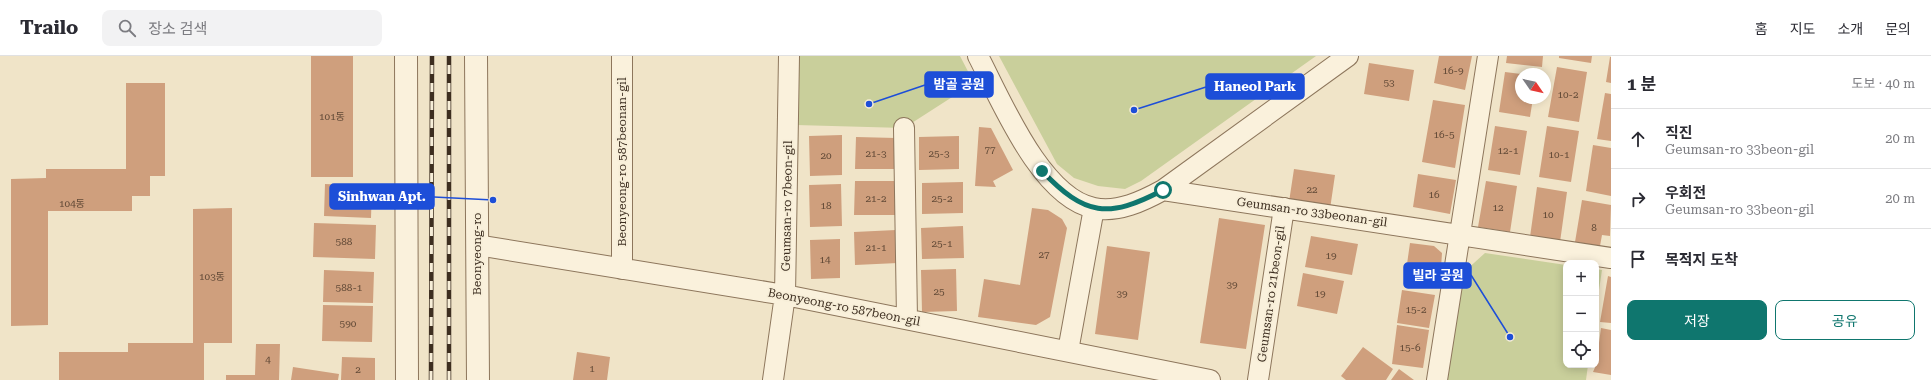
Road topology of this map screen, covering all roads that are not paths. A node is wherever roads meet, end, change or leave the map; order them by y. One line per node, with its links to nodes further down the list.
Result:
1 (406, 56): 19 (street)
2 (476, 56): 13 (street, Beonyeong-ro)
3 (622, 56): 15 (street, Beonyeong-ro 587beonan-gil)
4 (789, 56): 16 (street, Geumsan-ro 7beon-gil)
5 (978, 56): 10 (street)
6 (1348, 56): 9 (street)
7 (1488, 56): 12 (street)
8 (904, 128): 17 (street)
9 (1163, 190): 10 (street); 11 (street, Geumsan-ro 33beonan-gil)
10 (1094, 208): 18 (street)
11 (1284, 208): 12 (street, Geumsan-ro 33beonan-gil); 23 (street, Geumsan-ro 21beon-gil)
12 (1460, 234): 14 (street, Geumsan-ro 33beonan-gil); 24 (street)
13 (477, 245): 15 (street, Beonyeong-ro 587beon-gil); 20 (street, Beonyeong-ro)
14 (1611, 258)
15 (622, 268): 16 (street, Beonyeong-ro 587beon-gil)
16 (785, 295): 17 (street, Beonyeong-ro 587beon-gil); 21 (street, Geumsan-ro 7beon-gil)
17 (907, 319): 18 (street, Beonyeong-ro 587beon-gil)
18 (1068, 351): 22 (street, Beonyeong-ro 587beon-gil)
19 (407, 380)
20 (478, 380)
21 (773, 380)
22 (1210, 380)
23 (1258, 380)
24 (1437, 380)

